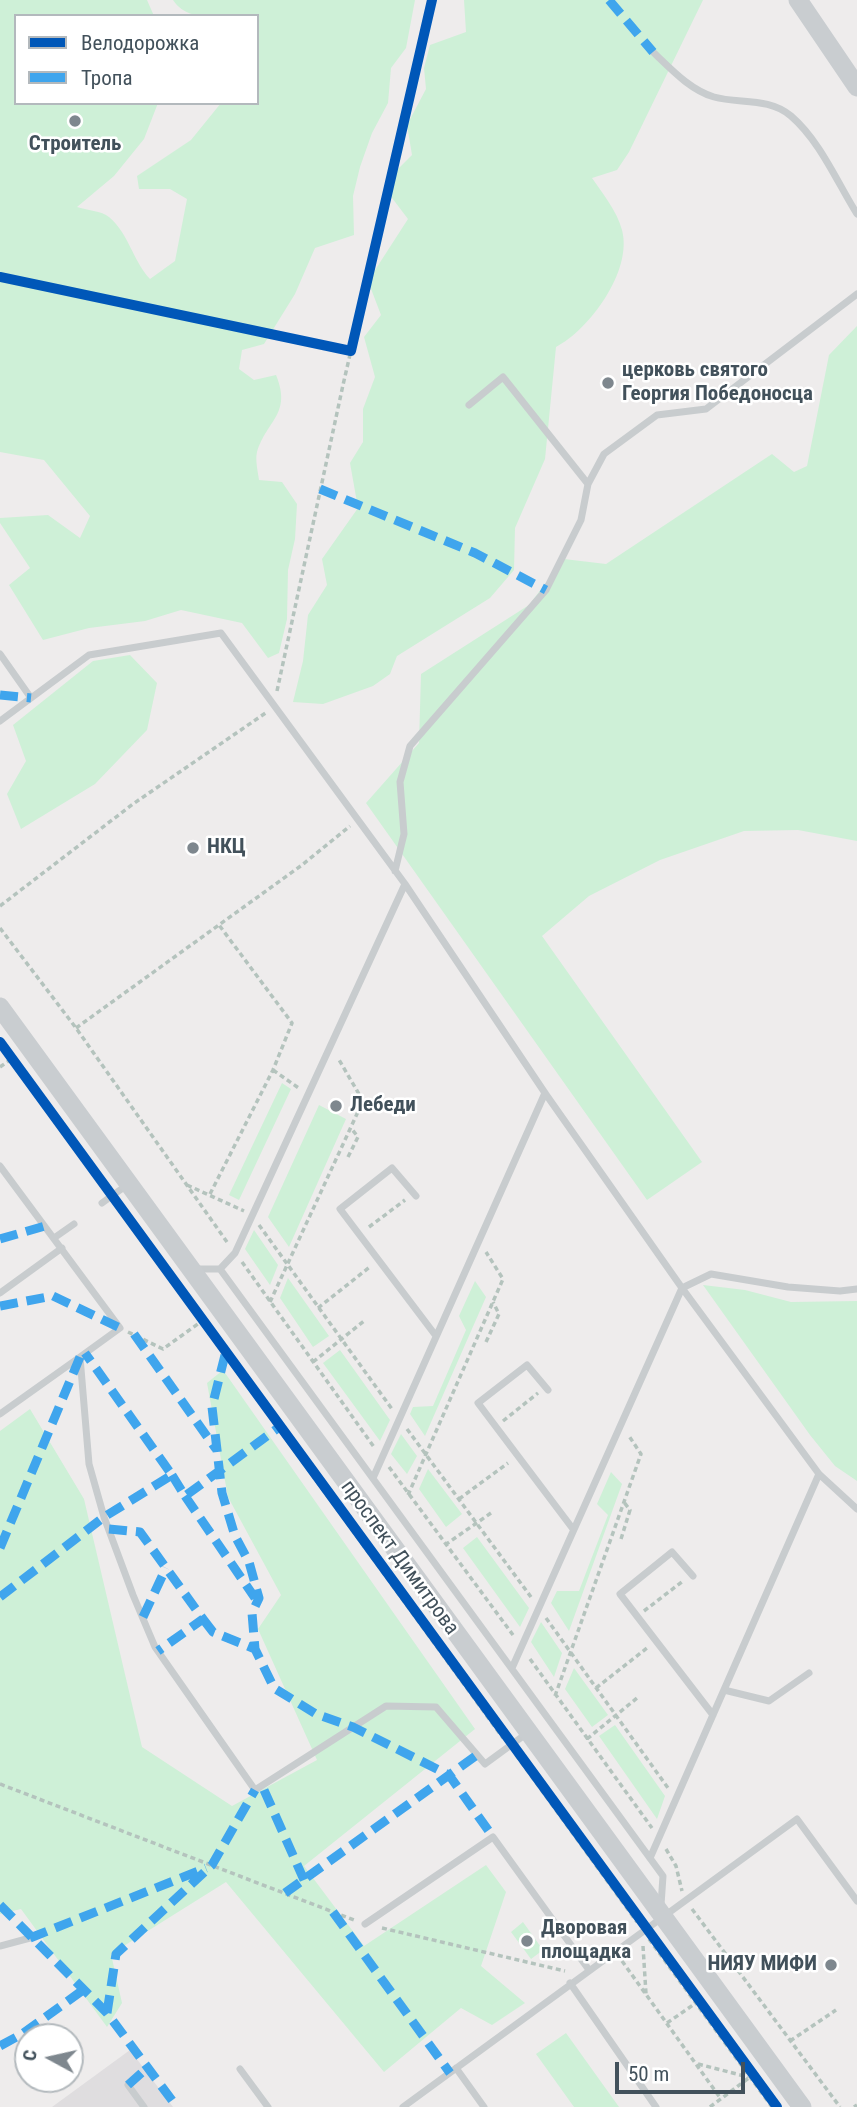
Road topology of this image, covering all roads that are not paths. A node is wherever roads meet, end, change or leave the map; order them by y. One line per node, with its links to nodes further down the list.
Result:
1 (798, 0): 3 (main road)
2 (653, 52): 4 (lane)
3 (857, 87)
4 (857, 214)
5 (857, 294): 7 (lane)
6 (469, 405): 7 (lane)
7 (588, 484): 11 (lane)
8 (0, 654): 9 (lane)
9 (31, 698): 10 (lane); 11 (lane)
10 (0, 721)
11 (395, 871): 12 (lane)
12 (405, 884): 14 (lane); 23 (lane)
13 (0, 1007): 16 (main road, проспект Димитрова)
14 (545, 1093): 24 (lane); 27 (lane)
15 (0, 1166): 20 (lane)
16 (117, 1193): 18 (lane); 22 (main road, проспект Димитрова)
17 (415, 1195): 27 (lane)
18 (102, 1203)
19 (74, 1224): 20 (lane)
20 (54, 1238): 21 (lane)
21 (61, 1248): 26 (lane); 28 (lane)
22 (189, 1269): 23 (lane); 40 (main road, проспект Димитрова)
23 (220, 1269): 32 (lane)
24 (682, 1288): 25 (lane); 31 (lane); 34 (lane)
25 (857, 1289)
26 (0, 1293)
27 (436, 1336): 32 (lane)
28 (80, 1357): 30 (lane); 40 (lane)
29 (547, 1389): 34 (lane)
30 (0, 1414)
31 (819, 1475): 33 (lane); 38 (lane)
32 (373, 1478): 36 (lane)
33 (857, 1509)
34 (573, 1529): 36 (lane)
35 (692, 1575): 39 (lane)
36 (512, 1668): 41 (lane)
37 (809, 1673): 38 (lane)
38 (724, 1690): 39 (lane)
39 (713, 1715): 41 (lane)
40 (517, 1741): 44 (main road, проспект Димитрова)
41 (650, 1858): 44 (lane)
42 (857, 1901): 44 (lane)
43 (365, 1924): 47 (lane)
44 (650, 1925): 47 (lane); 57 (main road, проспект Димитрова)
45 (30, 1938): 46 (lane)
46 (0, 1946)
47 (589, 1970): 48 (lane)
48 (570, 1983): 49 (lane); 56 (lane)
49 (456, 2068): 54 (lane); 55 (lane)
50 (240, 2069): 53 (lane)
51 (128, 2085): 52 (lane)
52 (144, 2107)
53 (268, 2107)
54 (403, 2107)
55 (484, 2107)
56 (656, 2107)
57 (802, 2107)

